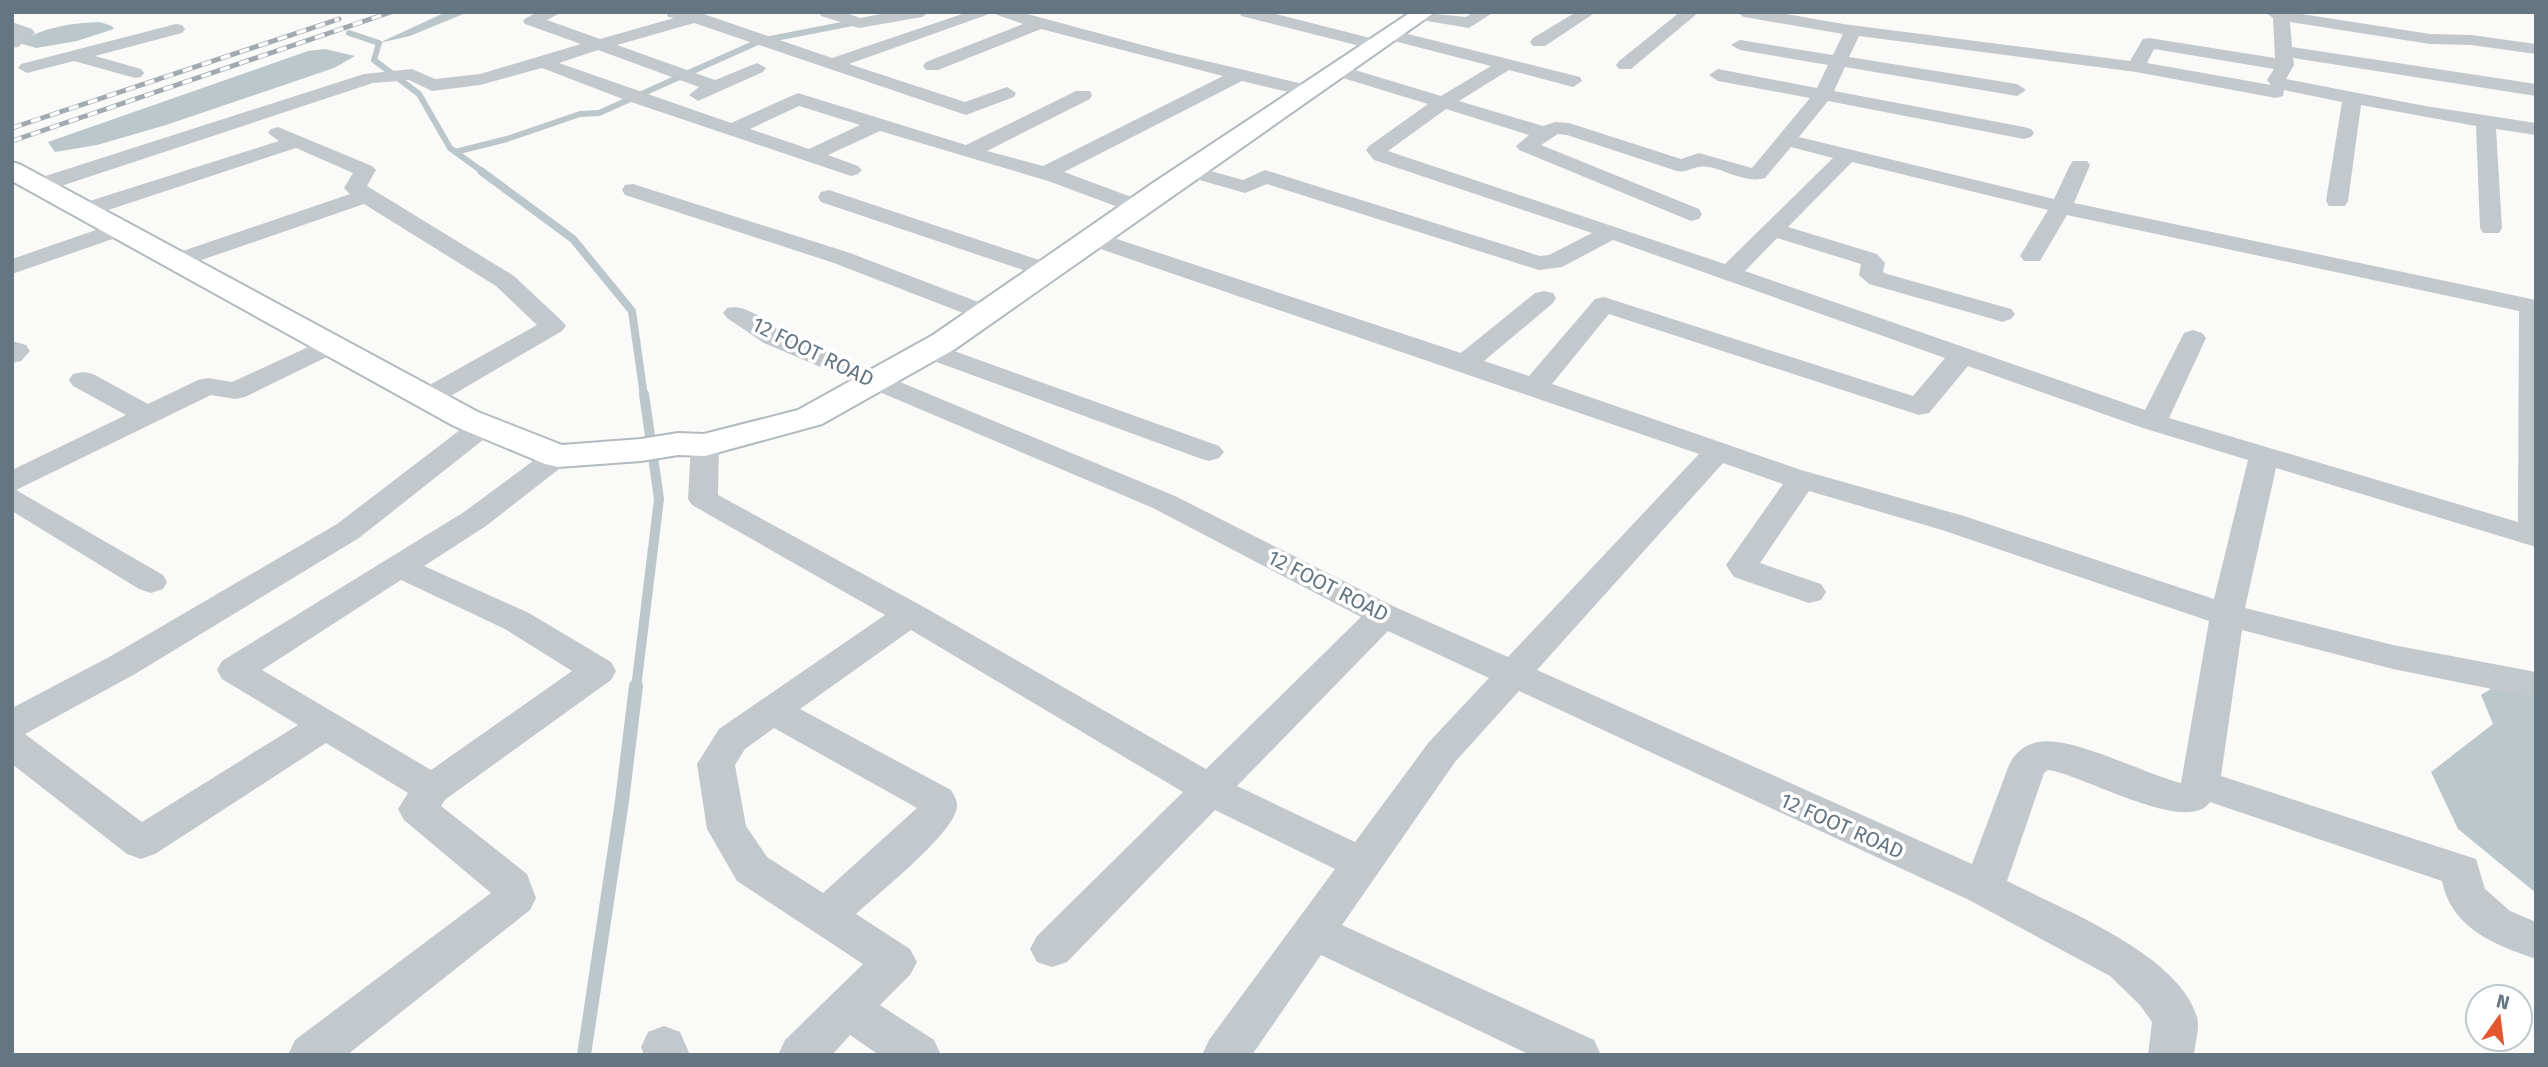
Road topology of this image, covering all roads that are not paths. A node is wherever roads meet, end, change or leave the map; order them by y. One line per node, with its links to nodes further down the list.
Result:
1 (186, 12): 17 (street)
2 (554, 12): 25 (street)
3 (673, 12): 18 (street)
4 (732, 12): 18 (street)
5 (827, 12): 6 (street)
6 (922, 12)
7 (985, 12): 32 (street)
8 (1000, 12): 19 (street)
9 (1247, 12): 21 (street)
10 (1325, 12): 21 (street)
11 (1486, 12): 14 (street)
12 (1588, 12): 24 (street)
13 (1691, 12): 36 (street)
14 (1423, 13): 23 (street)
15 (1757, 13): 20 (street)
16 (2277, 14): 27 (street); 29 (street)
17 (160, 19)
18 (701, 19): 25 (street); 32 (street)
19 (1040, 23): 35 (street); 41 (street)
20 (1843, 23): 30 (street); 37 (street)
21 (1291, 24): 23 (street)
22 (176, 29): 28 (street)
23 (1384, 40): 33 (street); 39 (street)
24 (1539, 42)
25 (599, 44): 31 (street); 45 (street)
26 (1740, 45): 30 (street)
27 (2536, 49)
28 (75, 56): 34 (street); 40 (street)
29 (2284, 58): 37 (street); 47 (street); 53 (street)
30 (1840, 60): 46 (street); 51 (street)
31 (549, 61): 55 (street); 57 (street)
32 (833, 64): 56 (street)
33 (1507, 64): 44 (street); 54 (street)
34 (20, 65): 43 (street)
35 (932, 65)
36 (1625, 65)
37 (2136, 67): 49 (street)
38 (757, 68): 45 (street)
39 (1339, 71): 48 (street); 54 (street)
40 (135, 73)
41 (1240, 75): 48 (street); 74 (street)
42 (1718, 75): 51 (street)
43 (12, 80)
44 (1573, 81)
45 (716, 87): 55 (street)
46 (2017, 90)
47 (2536, 90)
48 (1309, 91): 73 (street)
49 (2276, 92)
50 (1007, 93): 56 (street)
51 (1823, 95): 64 (street); 65 (street)
52 (1083, 96): 60 (street)
53 (2352, 98): 58 (street); 79 (street)
54 (1445, 101): 63 (street); 87 (street)
55 (669, 107): 61 (street)
56 (966, 109): 60 (street)
57 (244, 119): 66 (street); 75 (street)
58 (2486, 122): 62 (street); 84 (street)
59 (878, 124): 61 (street); 67 (street); 68 (street)
60 (1020, 127): 67 (street)
61 (734, 129): 68 (street)
62 (2536, 129)
63 (1545, 132): 65 (street); 83 (street)
64 (2024, 133)
65 (1786, 140): 69 (street)
66 (298, 141): 77 (street); 82 (street)
67 (968, 152): 74 (street)
68 (811, 156): 72 (street)
69 (1847, 156): 81 (street); 86 (street)
70 (2080, 165): 81 (street)
71 (12, 170): 75 (street)
72 (851, 170)
73 (1189, 171): 80 (street); 87 (street)
74 (1045, 173): 80 (street)
75 (41, 185): 82 (street)
76 (634, 190): 96 (street)
77 (366, 196): 90 (street); 109 (street)
78 (829, 197): 92 (street)
79 (2337, 201)
80 (1137, 206): 88 (street)
81 (2061, 207): 89 (street); 98 (street)
82 (85, 210): 85 (street)
83 (1691, 214)
84 (2491, 228)
85 (119, 229): 90 (street); 91 (street)
86 (1773, 230): 93 (street); 97 (street)
87 (1611, 232): 93 (street)
88 (1091, 238): 92 (street); 105 (street)
89 (2032, 256)
90 (176, 261): 100 (street)
91 (12, 267)
92 (1046, 270): 96 (street)
93 (1729, 273): 104 (street)
94 (1545, 298): 105 (street)
95 (736, 313): 107 (street, 12 FOOT ROAD)
96 (985, 313): 102 (street)
97 (2002, 314)
98 (2534, 317): 121 (street)
99 (2193, 338): 111 (street)
100 (330, 345): 109 (street); 110 (street)
101 (12, 349): 103 (street)
102 (929, 350): 107 (street); 115 (street)
103 (12, 355)
104 (1968, 357): 108 (street); 111 (street)
105 (1465, 363): 108 (street)
106 (83, 380): 110 (street)
107 (873, 382): 113 (street); 126 (street, 12 FOOT ROAD)
108 (1535, 387): 114 (street)
109 (427, 398): 112 (street)
110 (149, 416): 119 (street)
111 (2153, 422): 116 (street)
112 (482, 426): 117 (street); 131 (street)
113 (692, 444): 117 (street); 125 (street)
114 (1718, 451): 118 (street); 128 (street)
115 (1209, 452)
116 (2264, 455): 121 (street); 127 (street)
117 (558, 456): 122 (street)
118 (1802, 479): 124 (street); 127 (street)
119 (12, 482)
120 (12, 498): 123 (street)
121 (2535, 537)
122 (399, 567): 132 (street); 135 (street)
123 (151, 582)
124 (1809, 592)
125 (911, 614): 130 (street); 136 (street)
126 (1383, 615): 128 (street, 12 FOOT ROAD); 136 (street)
127 (2227, 615): 129 (street); 134 (street)
128 (1513, 672): 137 (street); 138 (street, 12 FOOT ROAD)
129 (2536, 685)
130 (773, 711): 139 (street); 139 (street)
131 (12, 725)
132 (326, 725): 133 (street); 135 (street)
133 (12, 744)
134 (2201, 784): 138 (street); 141 (street)
135 (432, 789): 144 (street)
136 (1210, 790): 137 (street); 142 (street)
137 (1363, 864): 140 (street)
138 (1984, 888): 149 (street, 12 FOOT ROAD)
139 (826, 916): 143 (street)
140 (1315, 932): 147 (street); 148 (street)
141 (2536, 941)
142 (1052, 949)
143 (846, 1008): 145 (street); 146 (street)
144 (311, 1055)
145 (801, 1055)
146 (918, 1055)
147 (1225, 1055)
148 (1578, 1055)
149 (2171, 1055)

